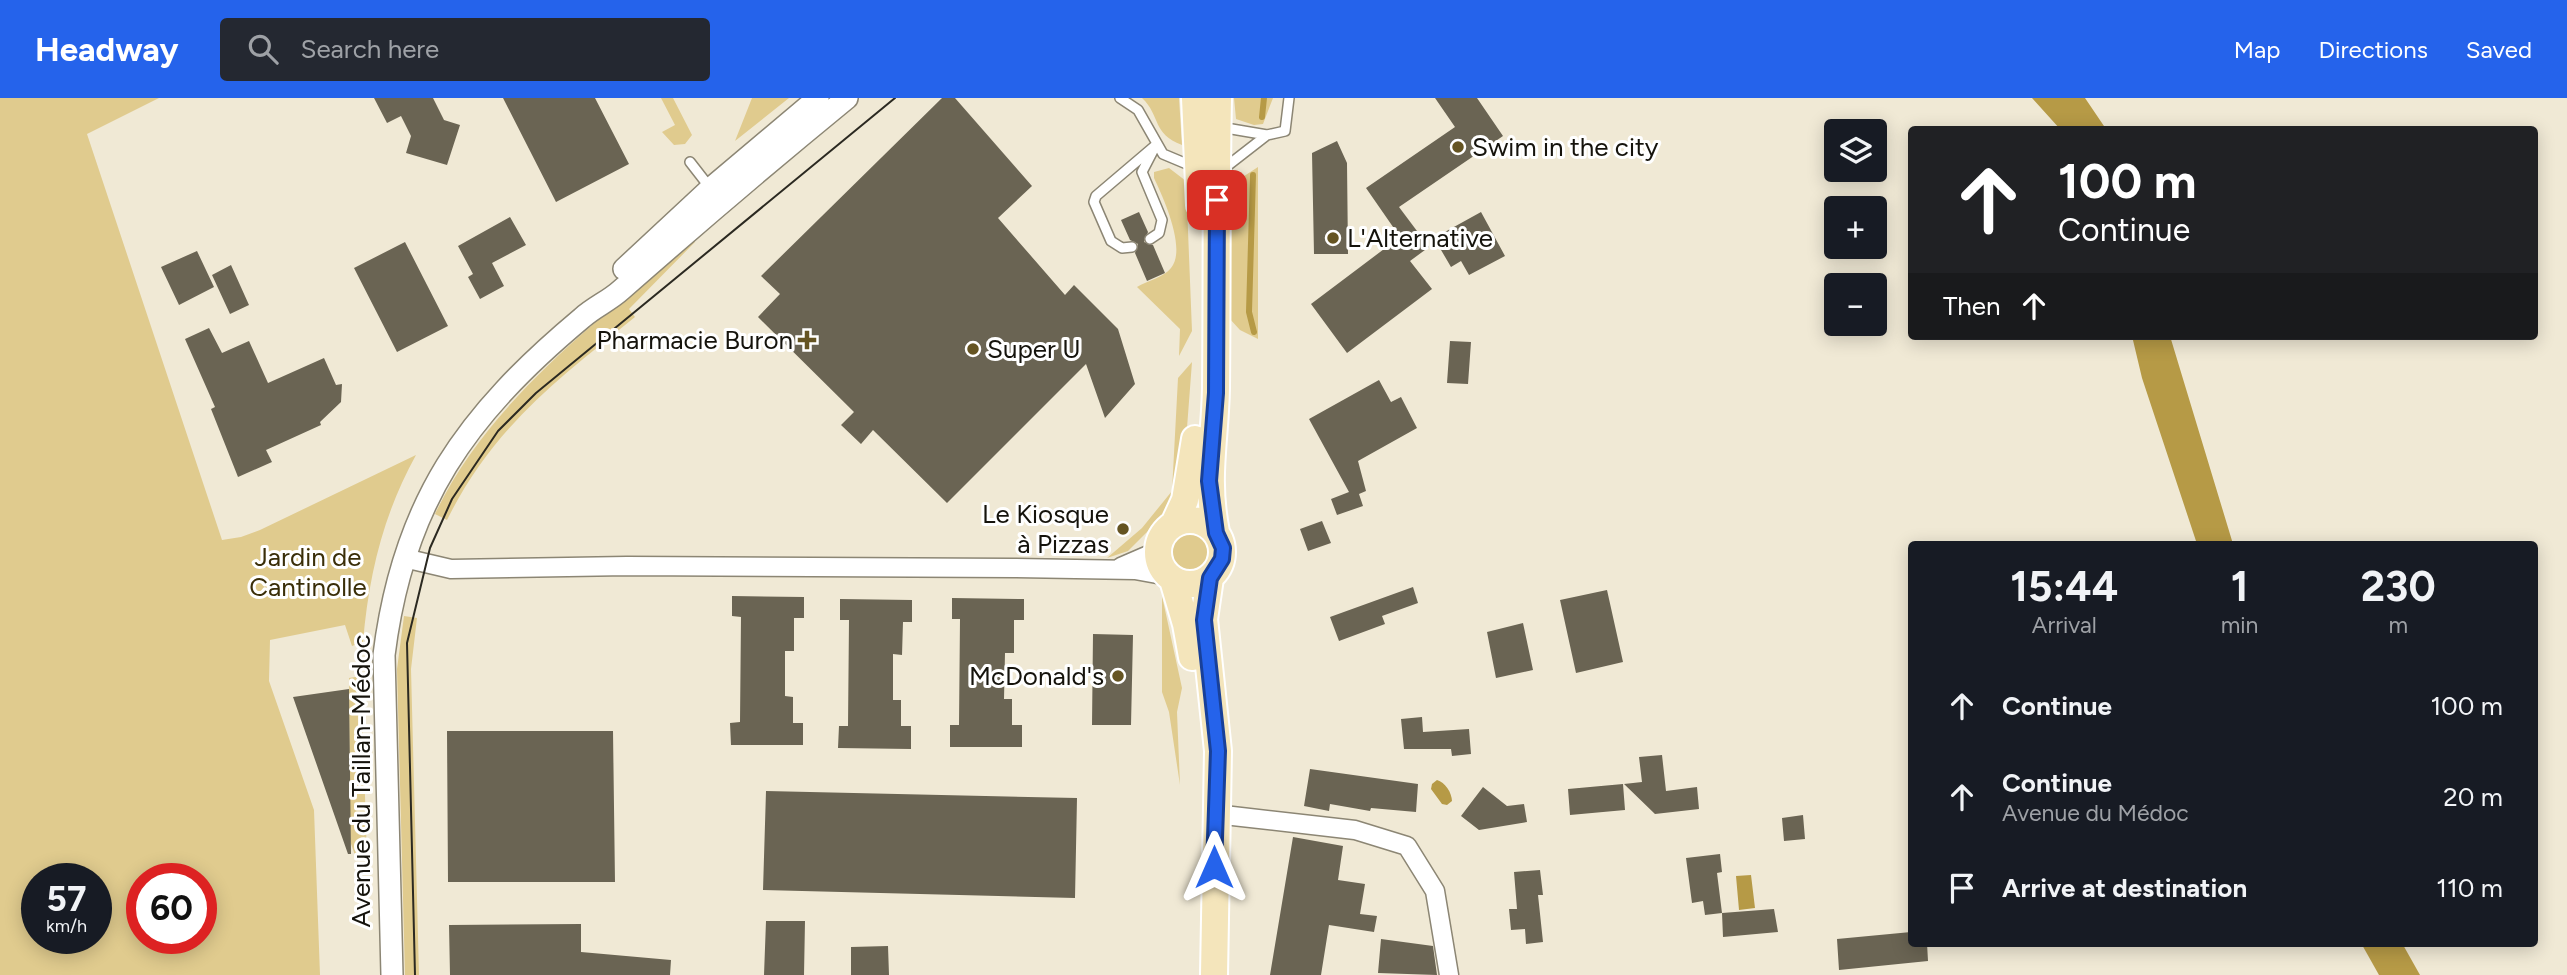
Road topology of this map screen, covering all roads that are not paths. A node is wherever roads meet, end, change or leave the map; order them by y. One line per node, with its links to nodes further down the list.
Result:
1 (818, 98): 12 (street, Avenue du Taillan-Médoc)
2 (847, 98): 12 (street, Avenue du Taillan-Médoc)
3 (1119, 98): 9 (lane)
4 (1195, 98): 11 (main road)
5 (1218, 98): 7 (main road)
6 (1289, 98): 8 (lane)
7 (1217, 127): 8 (lane); 11 (main road)
8 (1267, 135): 11 (lane)
9 (1156, 145): 11 (lane); 13 (lane); 14 (lane)
10 (690, 162): 12 (lane)
11 (1208, 172): 15 (main road); 16 (main road)
12 (716, 195): 18 (street, Avenue du Taillan-Médoc)
13 (1150, 239)
14 (1132, 247)
15 (1174, 524): 16 (main road); 17 (main road)
16 (1216, 533): 21 (main road)
17 (1158, 551): 19 (street); 20 (main road)
18 (404, 558): 19 (street); 23 (street, Avenue du Taillan-Médoc)
19 (1107, 569): 20 (street)
20 (1170, 578): 21 (main road); 22 (main road)
21 (1210, 578): 22 (main road)
22 (1215, 814): 24 (main road); 25 (street)
23 (392, 975)
24 (1214, 975)
25 (1449, 975)

